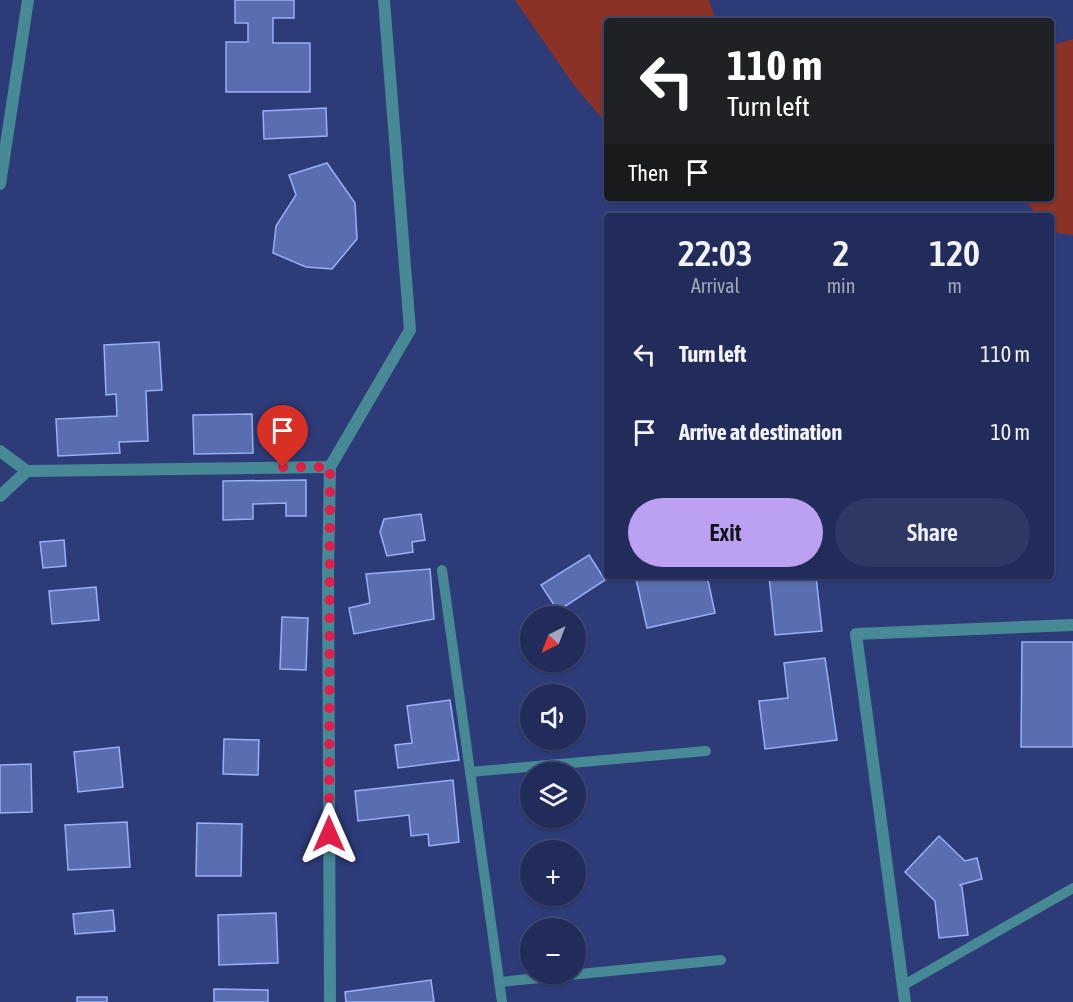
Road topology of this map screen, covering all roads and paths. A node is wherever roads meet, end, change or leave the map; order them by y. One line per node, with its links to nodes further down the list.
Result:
1 (28, 0): 3 (street)
2 (384, 0): 5 (street)
3 (0, 184)
4 (0, 451): 6 (street)
5 (330, 467): 6 (street); 16 (street)
6 (27, 471): 7 (street)
7 (0, 496)
8 (442, 570): 11 (lane)
9 (1073, 625): 15 (street)
10 (706, 751): 11 (lane)
11 (470, 772): 14 (lane)
12 (1073, 888): 15 (lane)
13 (721, 960): 14 (lane)
14 (499, 982): 17 (lane)
15 (904, 985): 18 (street)
16 (330, 1002)
17 (502, 1002)
18 (904, 1002)

